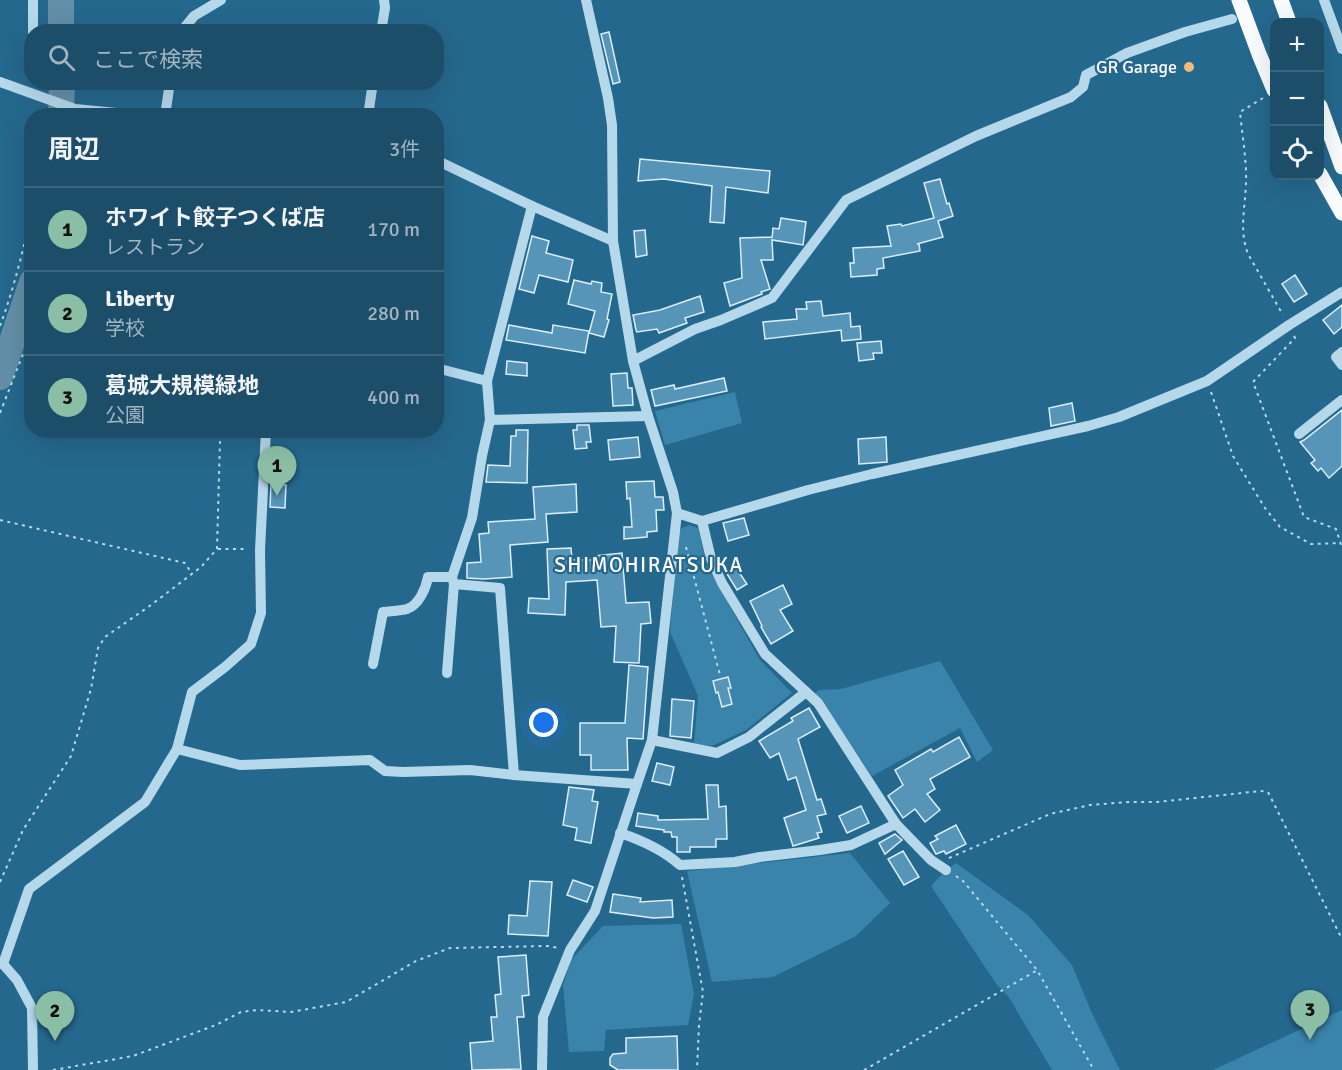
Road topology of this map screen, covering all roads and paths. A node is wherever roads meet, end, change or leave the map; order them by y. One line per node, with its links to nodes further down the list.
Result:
1 (33, 0): 10 (street)
2 (221, 0): 11 (street)
3 (384, 0): 12 (street)
4 (586, 0): 29 (street)
5 (1239, 0): 14 (main road)
6 (1281, 0): 8 (main road)
7 (1324, 0): 13 (street)
8 (1288, 18)
9 (1232, 19): 35 (street)
10 (33, 24)
11 (188, 24)
12 (382, 24)
13 (1342, 49)
14 (1270, 79)
15 (0, 82): 16 (street)
16 (24, 86)
17 (35, 90): 20 (street)
18 (169, 90): 21 (street)
19 (372, 90): 22 (street)
20 (72, 108)
21 (166, 108)
22 (369, 108)
23 (1324, 117): 25 (main road)
24 (444, 164): 27 (street)
25 (1342, 167)
26 (1323, 180): 28 (main road)
27 (532, 206): 29 (street); 38 (street)
28 (1342, 213)
29 (613, 241): 35 (street)
30 (24, 245): 32 (path)
31 (1342, 292): 39 (street)
32 (0, 326)
33 (24, 352): 41 (path)
34 (1342, 352): 36 (street)
35 (633, 362): 42 (street)
36 (1342, 365)
37 (444, 370): 38 (street)
38 (487, 381): 43 (street)
39 (1207, 381): 49 (street); 51 (path)
40 (1342, 400): 44 (street)
41 (0, 413)
42 (648, 416): 43 (street); 47 (street)
43 (490, 420): 55 (street)
44 (1299, 435)
45 (220, 438): 52 (path)
46 (266, 438): 53 (street)
47 (677, 513): 49 (street); 60 (street)
48 (0, 520): 54 (path)
49 (702, 521): 59 (street)
50 (685, 543): 58 (path)
51 (1340, 543)
52 (217, 549): 53 (path); 54 (path)
53 (260, 549): 61 (street)
54 (192, 574): 69 (path)
55 (453, 580): 56 (street); 57 (street); 62 (street)
56 (373, 664)
57 (447, 673)
58 (720, 675)
59 (806, 692): 60 (street); 64 (street)
60 (652, 740): 63 (street)
61 (177, 749): 62 (street); 72 (street)
62 (514, 776): 63 (street)
63 (636, 783): 65 (street)
64 (896, 824): 66 (street); 67 (street)
65 (620, 833): 67 (street); 71 (street)
66 (932, 860): 68 (street); 70 (path)
67 (680, 865): 77 (path)
68 (946, 870): 73 (path)
69 (0, 882)
70 (1342, 939)
71 (570, 950): 75 (path); 76 (street)
72 (2, 964): 74 (street)
73 (1037, 970): 78 (path); 79 (path)
74 (33, 1070)
75 (53, 1070)
76 (542, 1070)
77 (697, 1070)
78 (864, 1070)
79 (1094, 1070)

